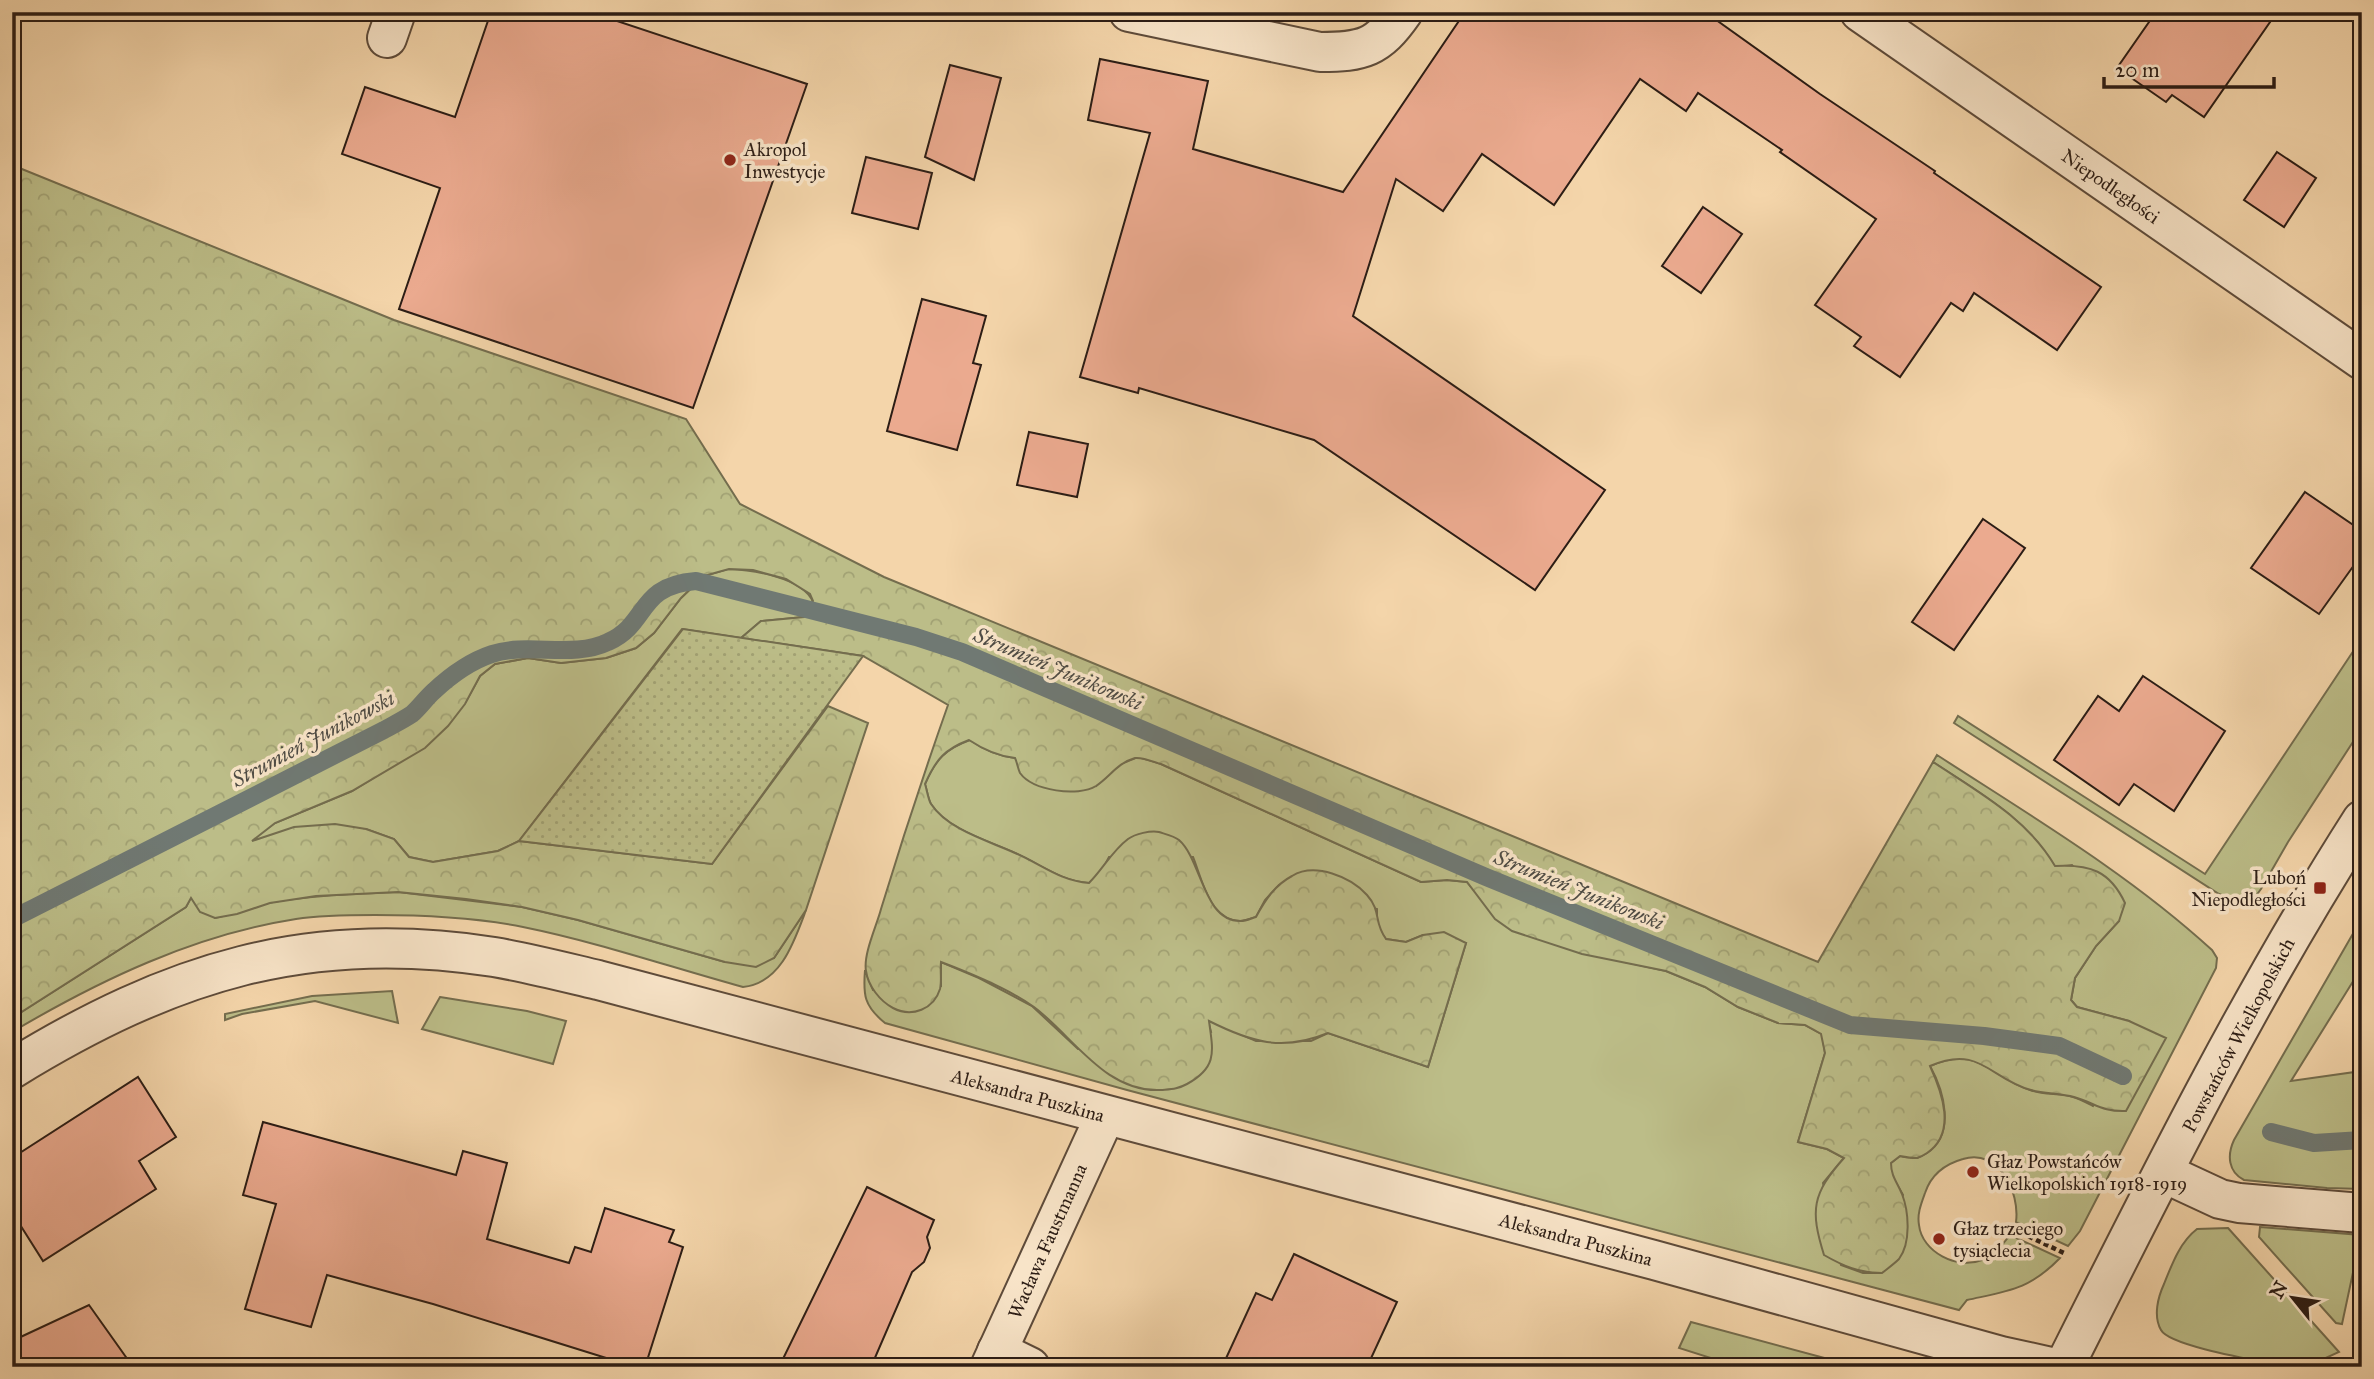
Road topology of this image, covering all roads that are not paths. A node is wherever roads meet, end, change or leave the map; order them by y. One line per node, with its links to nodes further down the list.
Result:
1 (1129, 12): 4 (street)
2 (1403, 12): 4 (street)
3 (1860, 12): 5 (street, Niepodległości)
4 (1240, 23)
5 (2362, 360)
6 (2362, 820): 9 (street, Powstańców Wielkopolskich)
7 (12, 1069): 8 (street, Aleksandra Puszkina)
8 (1105, 1116): 11 (street, Wacława Faustmanna); 12 (street, Aleksandra Puszkina)
9 (2164, 1173): 10 (street); 13 (street, Powstańców Wielkopolskich)
10 (2362, 1213)
11 (1006, 1362)
12 (2051, 1367)
13 (2064, 1367)

